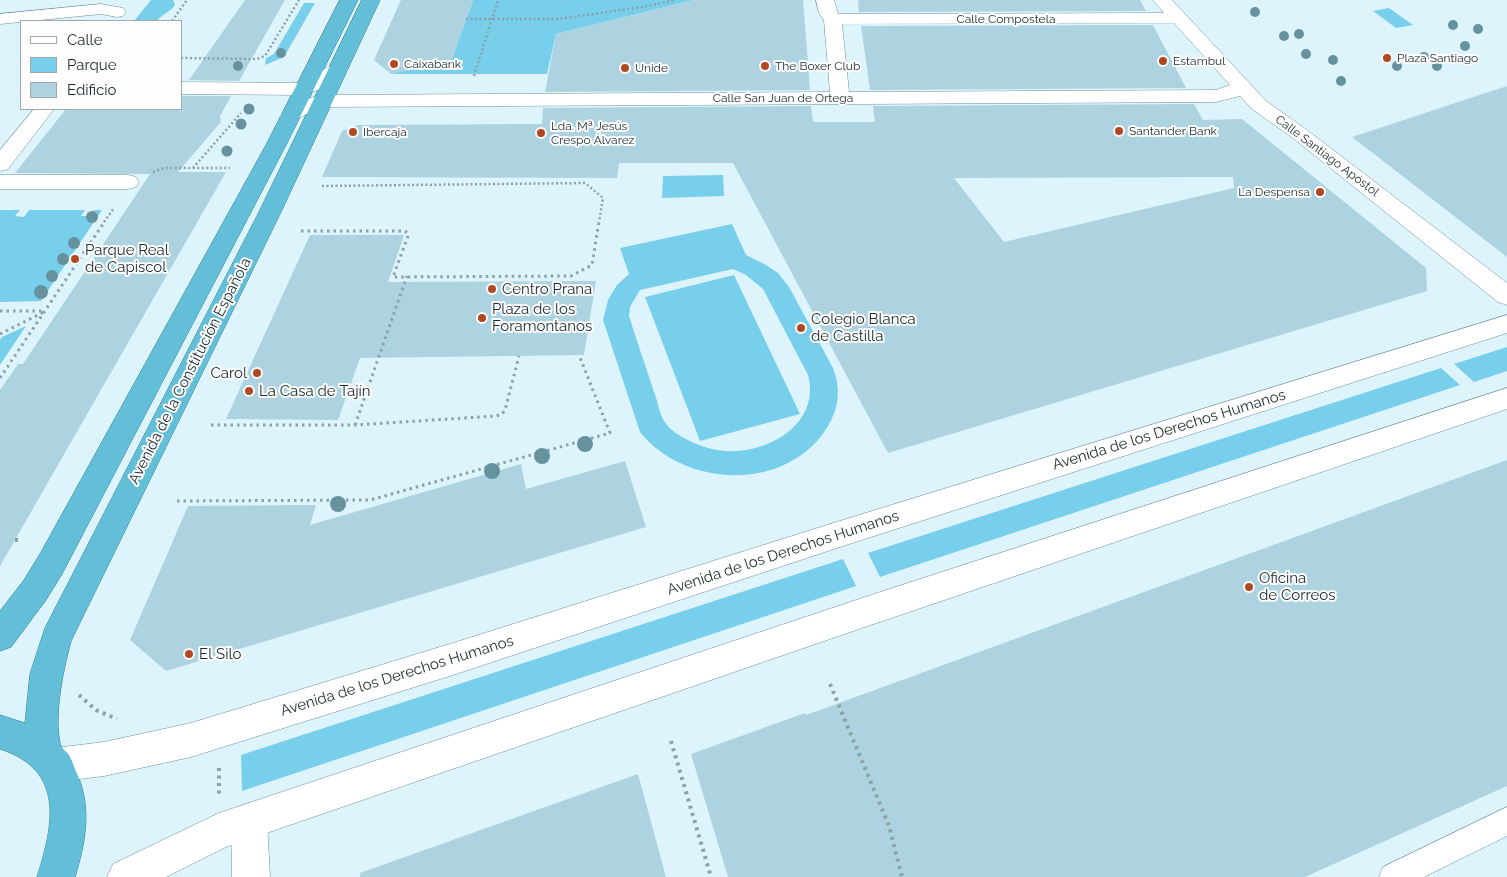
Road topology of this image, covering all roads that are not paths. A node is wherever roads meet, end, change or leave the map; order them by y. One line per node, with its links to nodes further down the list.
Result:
1 (349, 0): 11 (highway, Avenida de la Constitución Española)
2 (371, 0): 11 (highway, Avenida de la Constitución Española)
3 (825, 0): 7 (street)
4 (1162, 0): 6 (street, Calle Santiago Apóstol)
5 (121, 12): 8 (street)
6 (1178, 18): 7 (street, Calle Compostela); 10 (street, Calle Santiago Apóstol)
7 (833, 19): 12 (street)
8 (2, 21)
9 (182, 88): 11 (street, Calle San Juan de Ortega)
10 (1242, 88): 12 (street, Calle San Juan de Ortega); 18 (street, Calle Santiago Apóstol)
11 (313, 95): 12 (street, Calle San Juan de Ortega); 14 (street, Calle San Juan de Ortega); 23 (highway, Avenida de la Constitución Española)
12 (840, 98)
13 (43, 110): 15 (street)
14 (290, 116): 21 (highway, Avenida de la Constitución Española)
15 (0, 164)
16 (0, 182): 17 (street)
17 (123, 191)
18 (1507, 296)
19 (1507, 324): 23 (street, Avenida de los Derechos Humanos)
20 (1507, 398): 24 (street)
21 (0, 636)
22 (0, 732): 23 (highway)
23 (49, 758): 26 (highway)
24 (249, 821): 27 (street); 28 (street)
25 (1507, 822): 29 (street)
26 (56, 877)
27 (126, 877)
28 (251, 877)
29 (1393, 877)

